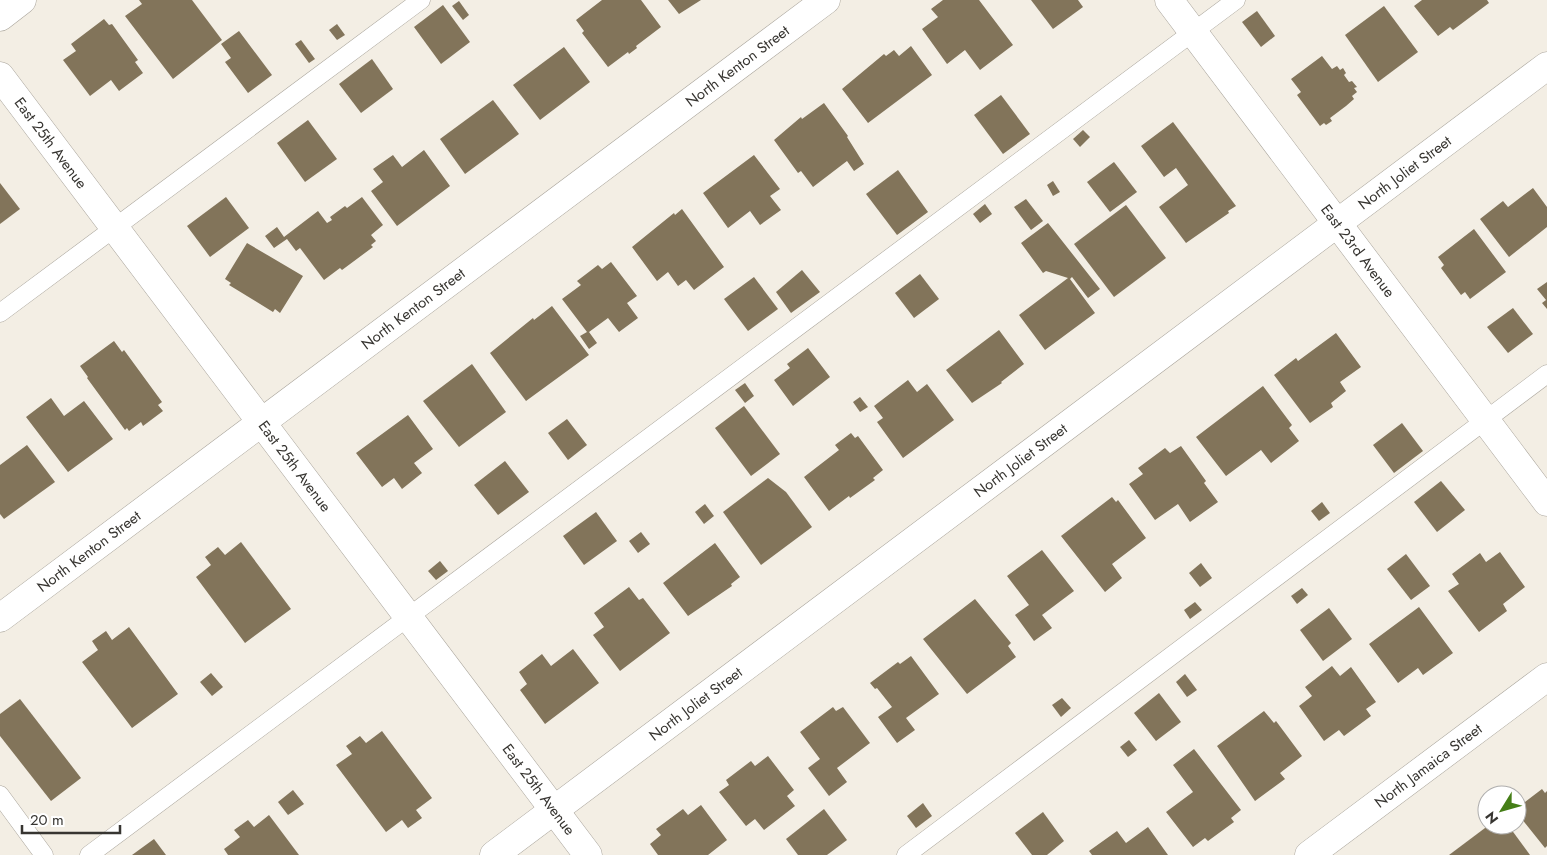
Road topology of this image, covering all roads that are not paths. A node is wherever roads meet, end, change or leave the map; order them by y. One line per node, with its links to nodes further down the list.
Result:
1 (22, 0): 6 (street)
2 (421, 0): 11 (lane)
3 (826, 0): 15 (street, North Kenton Street)
4 (1168, 0): 7 (street, East 23rd Avenue)
5 (1236, 0): 7 (lane)
6 (0, 17)
7 (1193, 32): 10 (street, East 23rd Avenue); 18 (lane)
8 (1547, 66): 10 (street, North Joliet Street)
9 (0, 76): 11 (street, East 25th Avenue)
10 (1337, 223): 14 (street, East 23rd Avenue); 21 (street, North Joliet Street)
11 (114, 228): 12 (lane); 15 (street, East 25th Avenue)
12 (0, 313)
13 (1547, 374): 14 (lane)
14 (1486, 421): 16 (street, East 23rd Avenue); 26 (lane)
15 (262, 423): 17 (street, North Kenton Street); 18 (street, East 25th Avenue)
16 (1547, 502)
17 (0, 618)
18 (409, 618): 21 (street, East 25th Avenue); 23 (lane)
19 (1547, 677): 27 (street, North Jamaica Street)
20 (0, 795): 22 (lane)
21 (554, 810): 24 (street, North Joliet Street); 25 (street, East 25th Avenue)
22 (44, 855)
23 (89, 855)
24 (494, 855)
25 (588, 855)
26 (906, 855)
27 (1309, 855)

